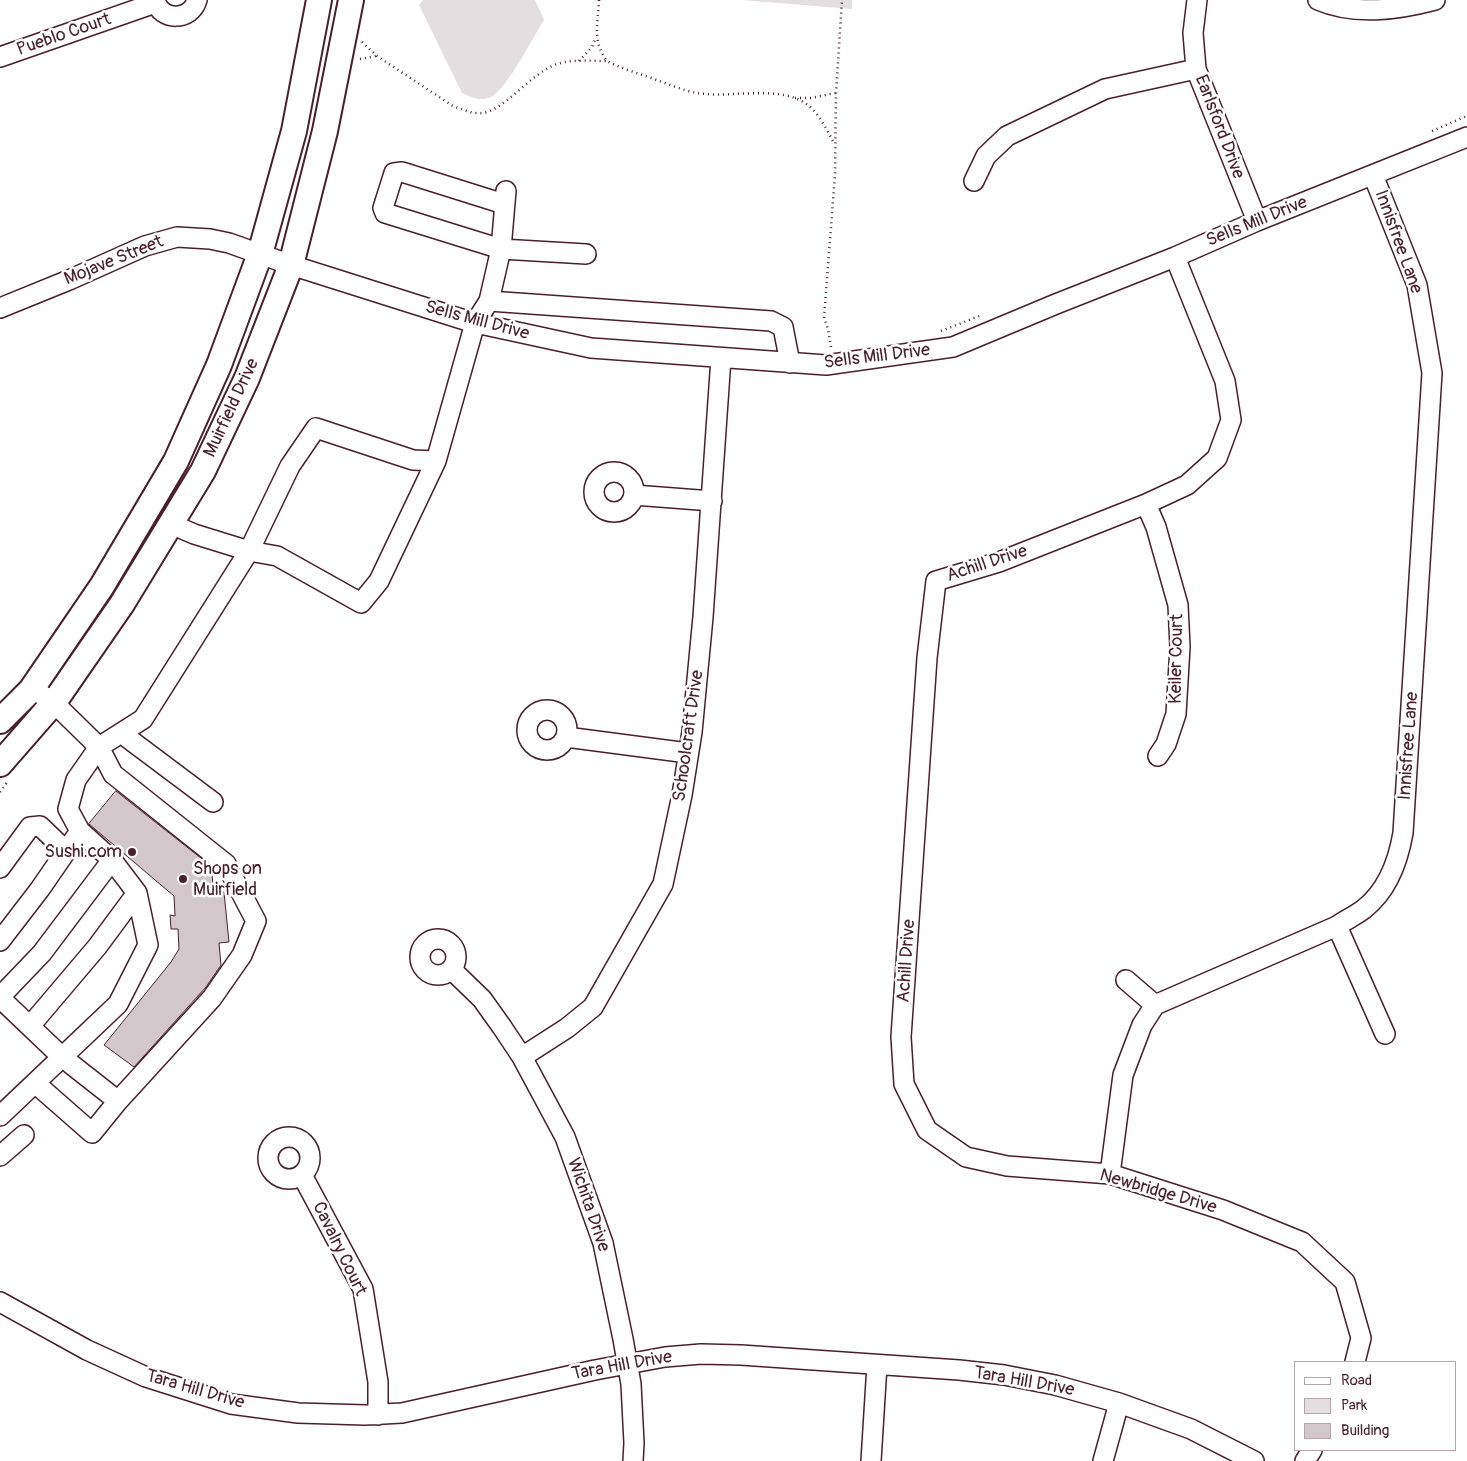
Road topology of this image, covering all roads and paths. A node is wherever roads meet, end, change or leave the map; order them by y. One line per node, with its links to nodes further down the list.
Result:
1 (197, 0): 9 (street, Pueblo Court)
2 (319, 0): 28 (main road, Muirfield Drive)
3 (351, 0): 31 (main road, Muirfield Drive)
4 (599, 0): 10 (path)
5 (842, 0): 18 (path)
6 (1197, 0): 17 (street, Earlsford Drive)
7 (1318, 0): 8 (street)
8 (1434, 0)
9 (155, 2): 13 (street, Pueblo Court)
10 (597, 36): 15 (path); 16 (path)
11 (359, 39): 12 (path)
12 (377, 56): 14 (path); 15 (path)
13 (0, 57)
14 (356, 60)
15 (579, 61): 16 (path)
16 (607, 61): 19 (path)
17 (1196, 69): 25 (street); 26 (street, Earlsford Drive)
18 (836, 93): 19 (path); 23 (path)
19 (794, 98): 23 (path)
20 (1467, 116): 21 (path)
21 (1427, 133)
22 (1467, 137): 24 (street, Sells Mill Drive)
23 (835, 144): 39 (path)
24 (1373, 175): 26 (street, Sells Mill Drive); 61 (street, Innisfree Lane)
25 (974, 181)
26 (1256, 221): 30 (street, Sells Mill Drive)
27 (501, 249): 27 (street); 29 (street); 32 (street)
28 (260, 254): 31 (street, Sells Mill Drive); 33 (street, Mojave Street); 46 (main road, Muirfield Drive)
29 (586, 254)
30 (1175, 257): 39 (street, Sells Mill Drive); 43 (street, Achill Drive)
31 (292, 265): 35 (street, Sells Mill Drive); 44 (main road, Muirfield Drive)
32 (489, 301): 35 (street); 38 (street)
33 (0, 308)
34 (986, 314): 36 (path)
35 (475, 323): 37 (street, Sells Mill Drive); 40 (street)
36 (940, 331)
37 (721, 358): 38 (street, Sells Mill Drive); 42 (street, Schoolcraft Drive)
38 (790, 363): 39 (street, Sells Mill Drive)
39 (832, 364)
40 (436, 461): 45 (street); 45 (street)
41 (634, 495): 42 (street)
42 (712, 501): 52 (street, Schoolcraft Drive)
43 (1146, 504): 53 (street, Keiler Court); 72 (street, Achill Drive)
44 (171, 524): 45 (street); 47 (main road, Muirfield Drive)
45 (249, 551): 49 (street)
46 (32, 688): 47 (street); 48 (main road, Muirfield Drive)
47 (54, 703): 51 (street); 54 (main road, Muirfield Drive)
48 (0, 720)
49 (121, 733): 51 (street); 55 (street)
50 (566, 737): 52 (street)
51 (99, 747): 56 (street); 73 (street)
52 (688, 753): 70 (street, Schoolcraft Drive)
53 (1158, 756)
54 (0, 764)
55 (213, 802)
56 (80, 831): 57 (street); 58 (street)
57 (66, 851): 59 (street); 62 (street)
58 (112, 860): 60 (street); 65 (street)
59 (0, 868)
60 (137, 893): 67 (street); 69 (street)
61 (1337, 926): 66 (street, Innisfree Lane); 68 (street)
62 (0, 941)
63 (451, 970): 70 (street, Wichita Drive)
64 (1126, 980): 66 (street)
65 (0, 997): 67 (street)
66 (1156, 1005): 77 (street)
67 (30, 1026): 69 (street)
68 (1385, 1034)
69 (62, 1057): 71 (street); 73 (street)
70 (522, 1057): 81 (street, Wichita Drive)
71 (35, 1083): 73 (street); 74 (street)
72 (904, 1084): 77 (street, Newbridge Drive)
73 (118, 1101)
74 (0, 1116)
75 (24, 1135): 76 (street)
76 (0, 1156)
77 (1110, 1174): 80 (street, Newbridge Drive)
78 (302, 1175): 84 (street, Cavalry Court)
79 (0, 1302): 84 (street, Tara Hill Drive)
80 (1355, 1361)
81 (628, 1363): 82 (street, Tara Hill Drive); 84 (street, Tara Hill Drive); 85 (street, Wichita Drive)
82 (878, 1365): 83 (street, Tara Hill Drive); 86 (street)
83 (1119, 1403): 87 (street); 88 (street, Tara Hill Drive)
84 (378, 1415)
85 (633, 1461)
86 (871, 1461)
87 (1103, 1461)
88 (1254, 1461)

